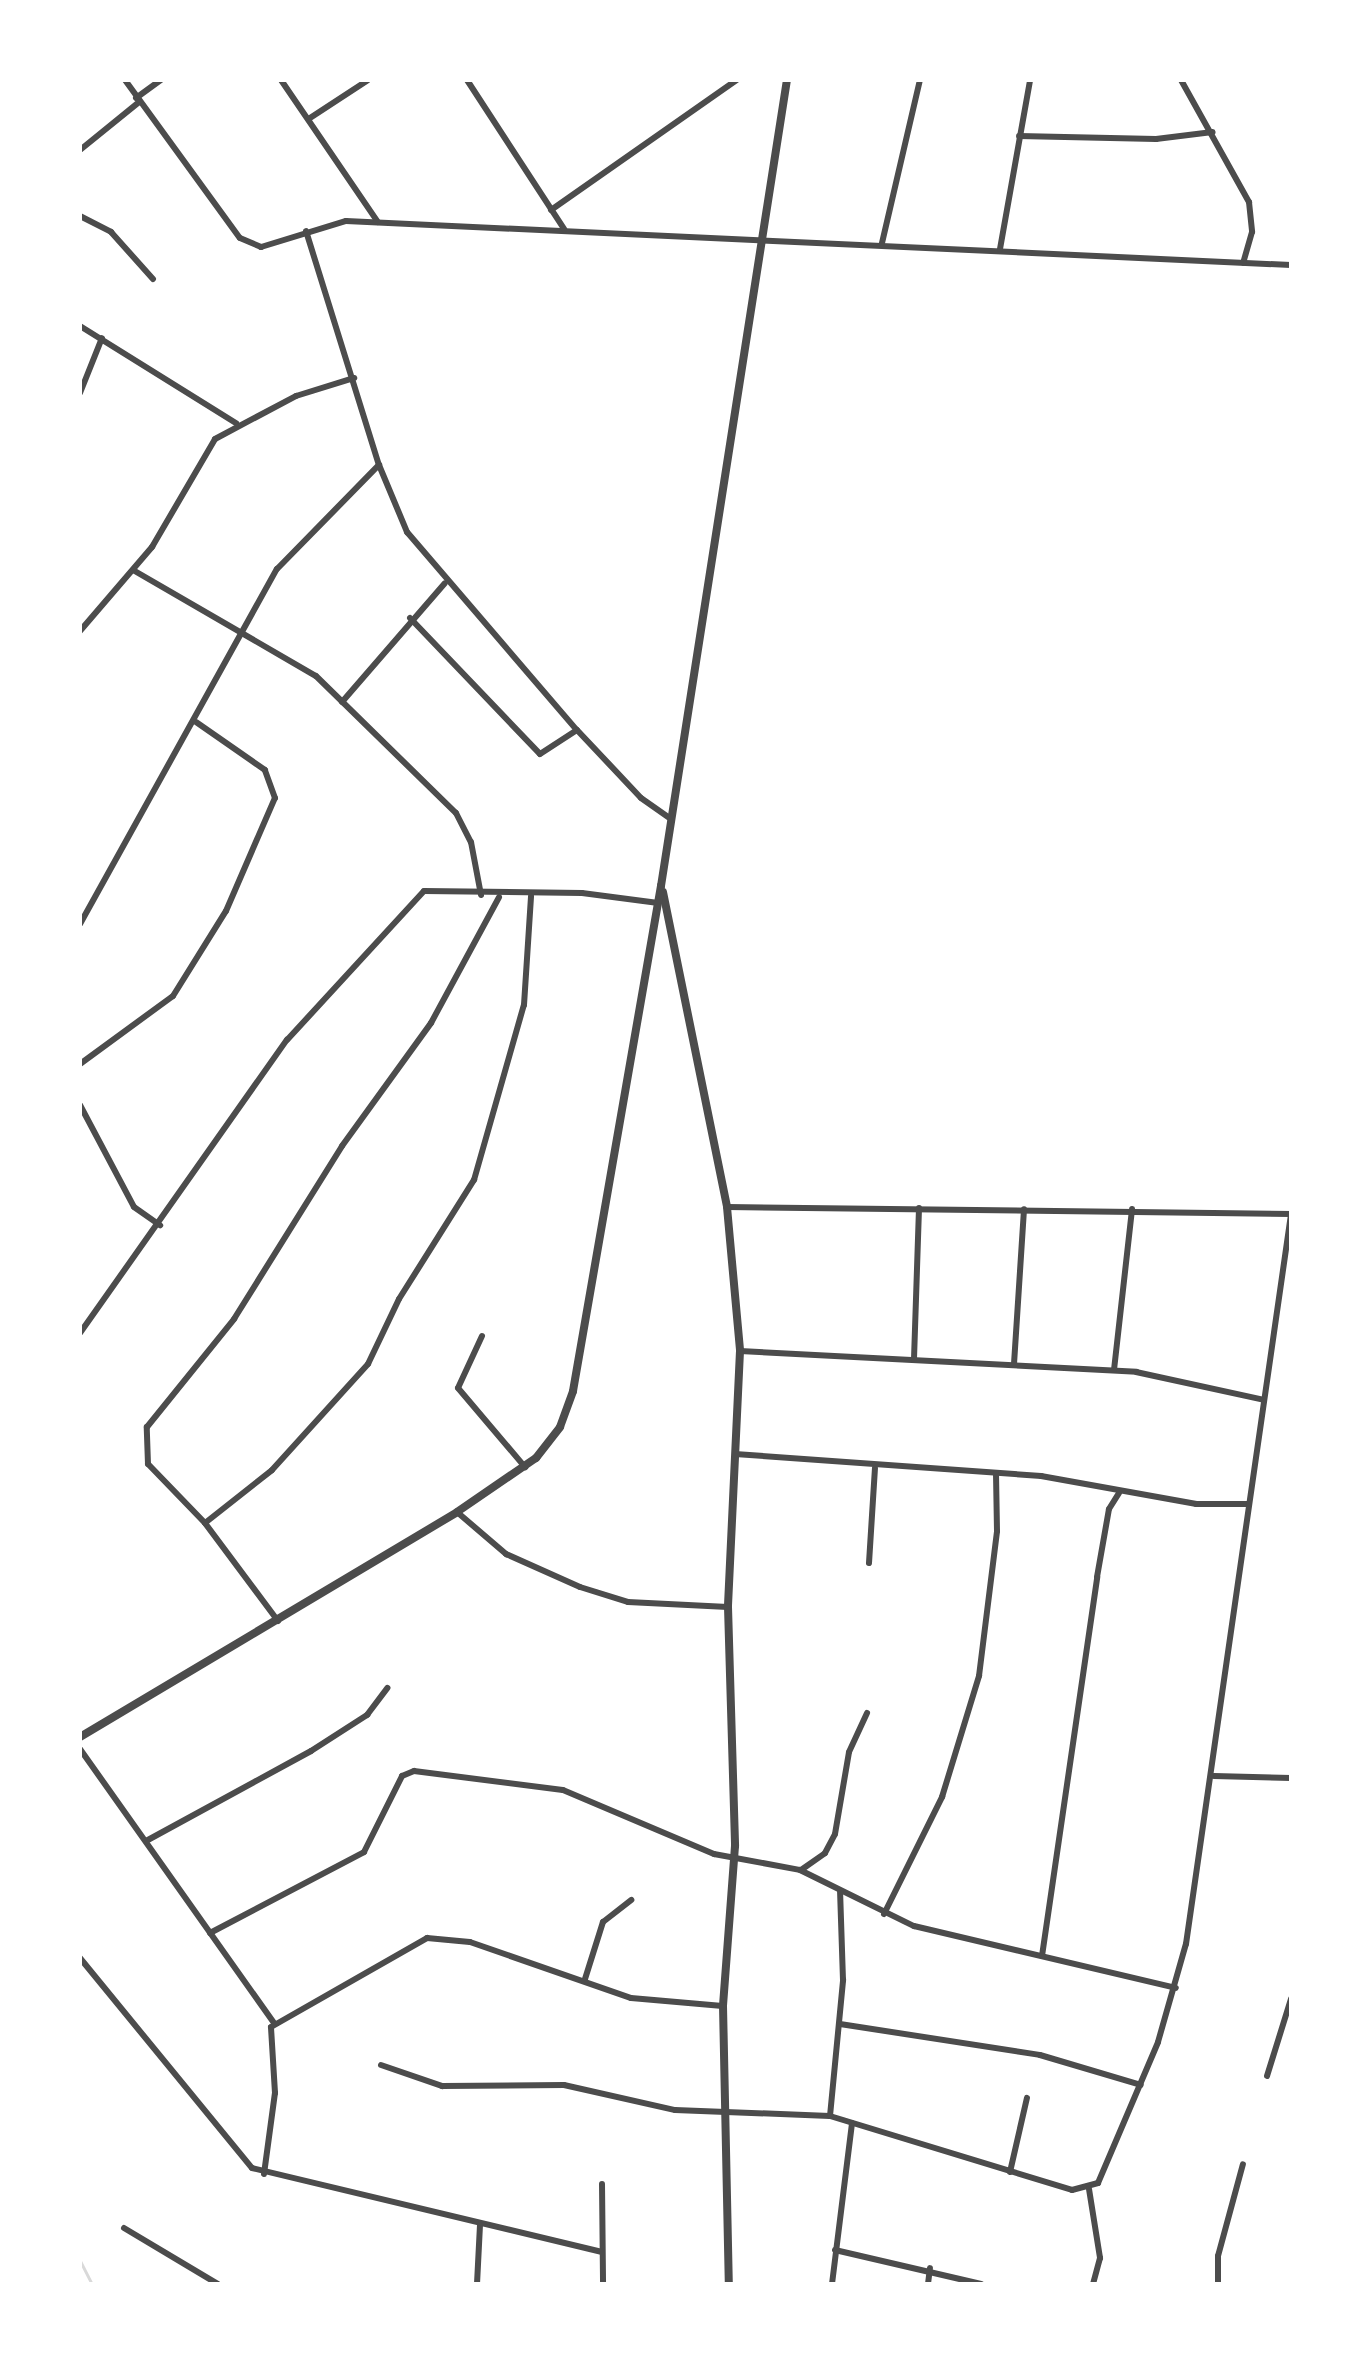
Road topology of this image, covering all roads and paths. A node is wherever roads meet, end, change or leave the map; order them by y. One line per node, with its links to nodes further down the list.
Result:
1 (125, 80): 11 (street)
2 (162, 80): 11 (street)
3 (281, 80): 12 (street)
4 (368, 80): 12 (street)
5 (467, 80): 16 (street)
6 (737, 80): 16 (street)
7 (786, 80): 21 (street)
8 (920, 80): 22 (street)
9 (1030, 80): 14 (street)
10 (1180, 80): 13 (street)
11 (138, 100): 15 (street); 20 (street)
12 (310, 118): 18 (street)
13 (1213, 132): 14 (street); 24 (street)
14 (1020, 136): 23 (street)
15 (80, 150)
16 (551, 210): 19 (street)
17 (80, 216): 26 (street)
18 (379, 223): 19 (street); 20 (street)
19 (564, 229): 21 (street)
20 (306, 232): 29 (street)
21 (760, 238): 22 (street); 41 (street)
22 (882, 243): 23 (street)
23 (1000, 249): 24 (street)
24 (1243, 263): 25 (street)
25 (1291, 265)
26 (153, 279)
27 (80, 326): 28 (street)
28 (102, 338): 30 (street); 31 (street)
29 (354, 378): 31 (street); 32 (street)
30 (80, 393)
31 (237, 424): 33 (street)
32 (379, 466): 34 (street); 37 (street)
33 (133, 570): 36 (street); 37 (street)
34 (445, 583): 35 (street); 40 (street)
35 (410, 618): 38 (street); 40 (street)
36 (80, 631)
37 (240, 636): 38 (street); 39 (street)
38 (342, 702): 43 (street)
39 (196, 722): 47 (street); 48 (street)
40 (577, 730): 41 (street)
41 (672, 819): 42 (street)
42 (661, 886): 46 (street); 50 (street)
43 (481, 895): 45 (street); 55 (street)
44 (531, 896): 45 (street); 46 (street); 70 (street)
45 (499, 897): 70 (street)
46 (658, 902): 64 (street)
47 (80, 924)
48 (80, 1064)
49 (80, 1105): 55 (street)
50 (727, 1207): 51 (street); 58 (street)
51 (918, 1208): 52 (street); 59 (street)
52 (1024, 1209): 53 (street); 60 (street)
53 (1132, 1209): 54 (street); 61 (street)
54 (1291, 1214): 62 (street)
55 (160, 1225): 56 (street)
56 (82, 1327)
57 (482, 1336): 64 (street)
58 (740, 1351): 59 (street); 63 (street)
59 (914, 1359): 60 (street)
60 (1014, 1364): 61 (street)
61 (1114, 1370): 62 (street)
62 (1264, 1400): 68 (street)
63 (734, 1454): 65 (street); 72 (street)
64 (525, 1467): 69 (street)
65 (875, 1468): 66 (street); 71 (street)
66 (996, 1474): 67 (street); 85 (street)
67 (1119, 1494): 68 (street); 87 (street)
68 (1248, 1504): 78 (street)
69 (457, 1512): 72 (street); 73 (street)
70 (205, 1523): 73 (street)
71 (869, 1563)
72 (728, 1607): 81 (street)
73 (278, 1621): 76 (street)
74 (388, 1688): 80 (street)
75 (867, 1714): 82 (street)
76 (80, 1737)
77 (80, 1749): 80 (street)
78 (1214, 1776): 79 (street); 90 (street)
79 (1291, 1778)
80 (146, 1841): 86 (street)
81 (734, 1859): 82 (street); 86 (street); 92 (street)
82 (800, 1870): 83 (street)
83 (840, 1891): 85 (street); 94 (street)
84 (631, 1900): 89 (street)
85 (884, 1914): 87 (street)
86 (210, 1932): 93 (street)
87 (1042, 1956): 90 (street)
88 (80, 1958): 104 (street)
89 (586, 1978): 92 (street); 93 (street)
90 (1176, 1988): 97 (street)
91 (1291, 2000): 96 (street)
92 (723, 2006): 99 (street)
93 (275, 2024): 104 (street)
94 (840, 2024): 97 (street); 100 (street)
95 (380, 2065): 99 (street)
96 (1266, 2076)
97 (1141, 2086): 106 (street)
98 (1026, 2098): 103 (street)
99 (723, 2112): 100 (street); 115 (street)
100 (830, 2116): 101 (street)
101 (852, 2124): 103 (street); 109 (street)
102 (1243, 2164): 120 (street)
103 (1010, 2172): 106 (street)
104 (264, 2174): 107 (street)
105 (602, 2184): 110 (street)
106 (1089, 2189): 119 (street)
107 (480, 2225): 110 (street); 113 (street)
108 (124, 2228): 112 (street)
109 (835, 2250): 111 (street); 116 (street)
110 (602, 2252): 114 (street)
111 (930, 2268): 117 (street); 118 (street)
112 (218, 2284)
113 (478, 2284)
114 (603, 2284)
115 (730, 2284)
116 (832, 2284)
117 (928, 2284)
118 (982, 2284)
119 (1093, 2284)
120 (1218, 2284)

